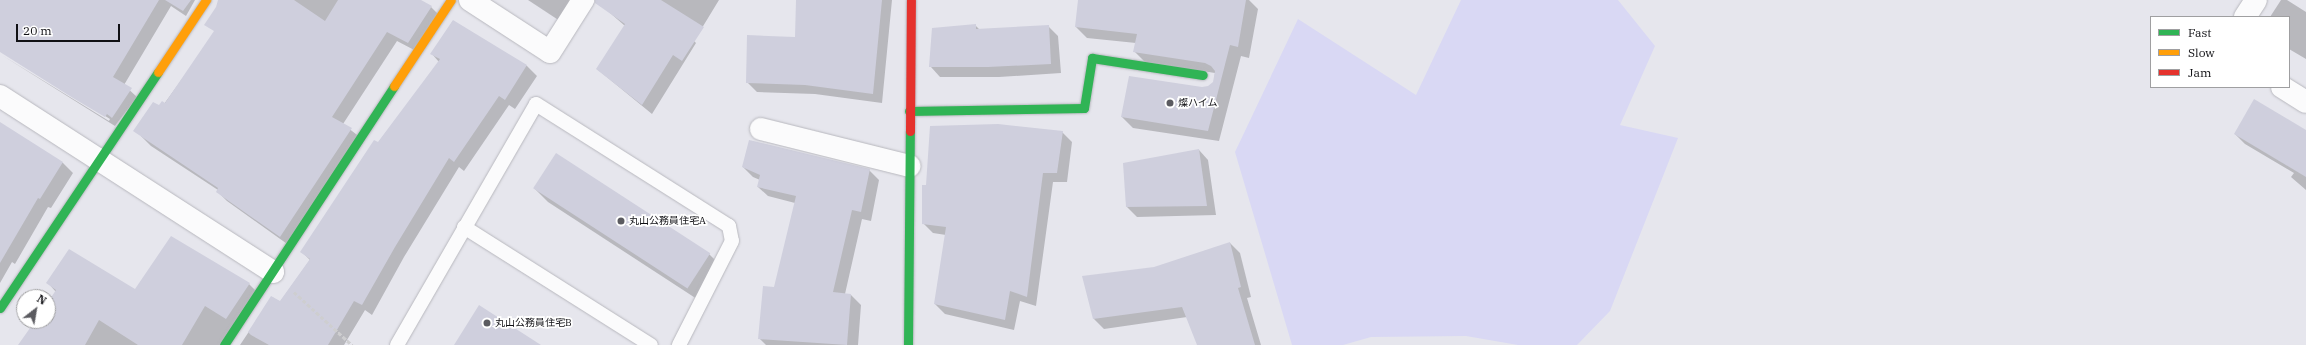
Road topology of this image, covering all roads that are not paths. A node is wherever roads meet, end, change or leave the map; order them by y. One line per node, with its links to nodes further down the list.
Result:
1 (206, 0): 14 (street)
2 (451, 0): 17 (street)
3 (470, 0): 4 (street)
4 (583, 0)
5 (911, 0): 12 (street)
6 (2256, 0): 7 (street)
7 (2246, 16)
8 (1204, 75): 12 (street)
9 (2284, 88): 11 (street)
10 (0, 96): 14 (street)
11 (2306, 102)
12 (909, 111): 15 (street)
13 (760, 129): 15 (street)
14 (99, 158): 17 (street); 18 (street)
15 (909, 166): 23 (street)
16 (464, 228): 20 (lane); 21 (lane); 22 (lane)
17 (273, 272): 19 (street)
18 (0, 308)
19 (224, 345)
20 (396, 345)
21 (651, 345)
22 (679, 345)
23 (908, 345)

